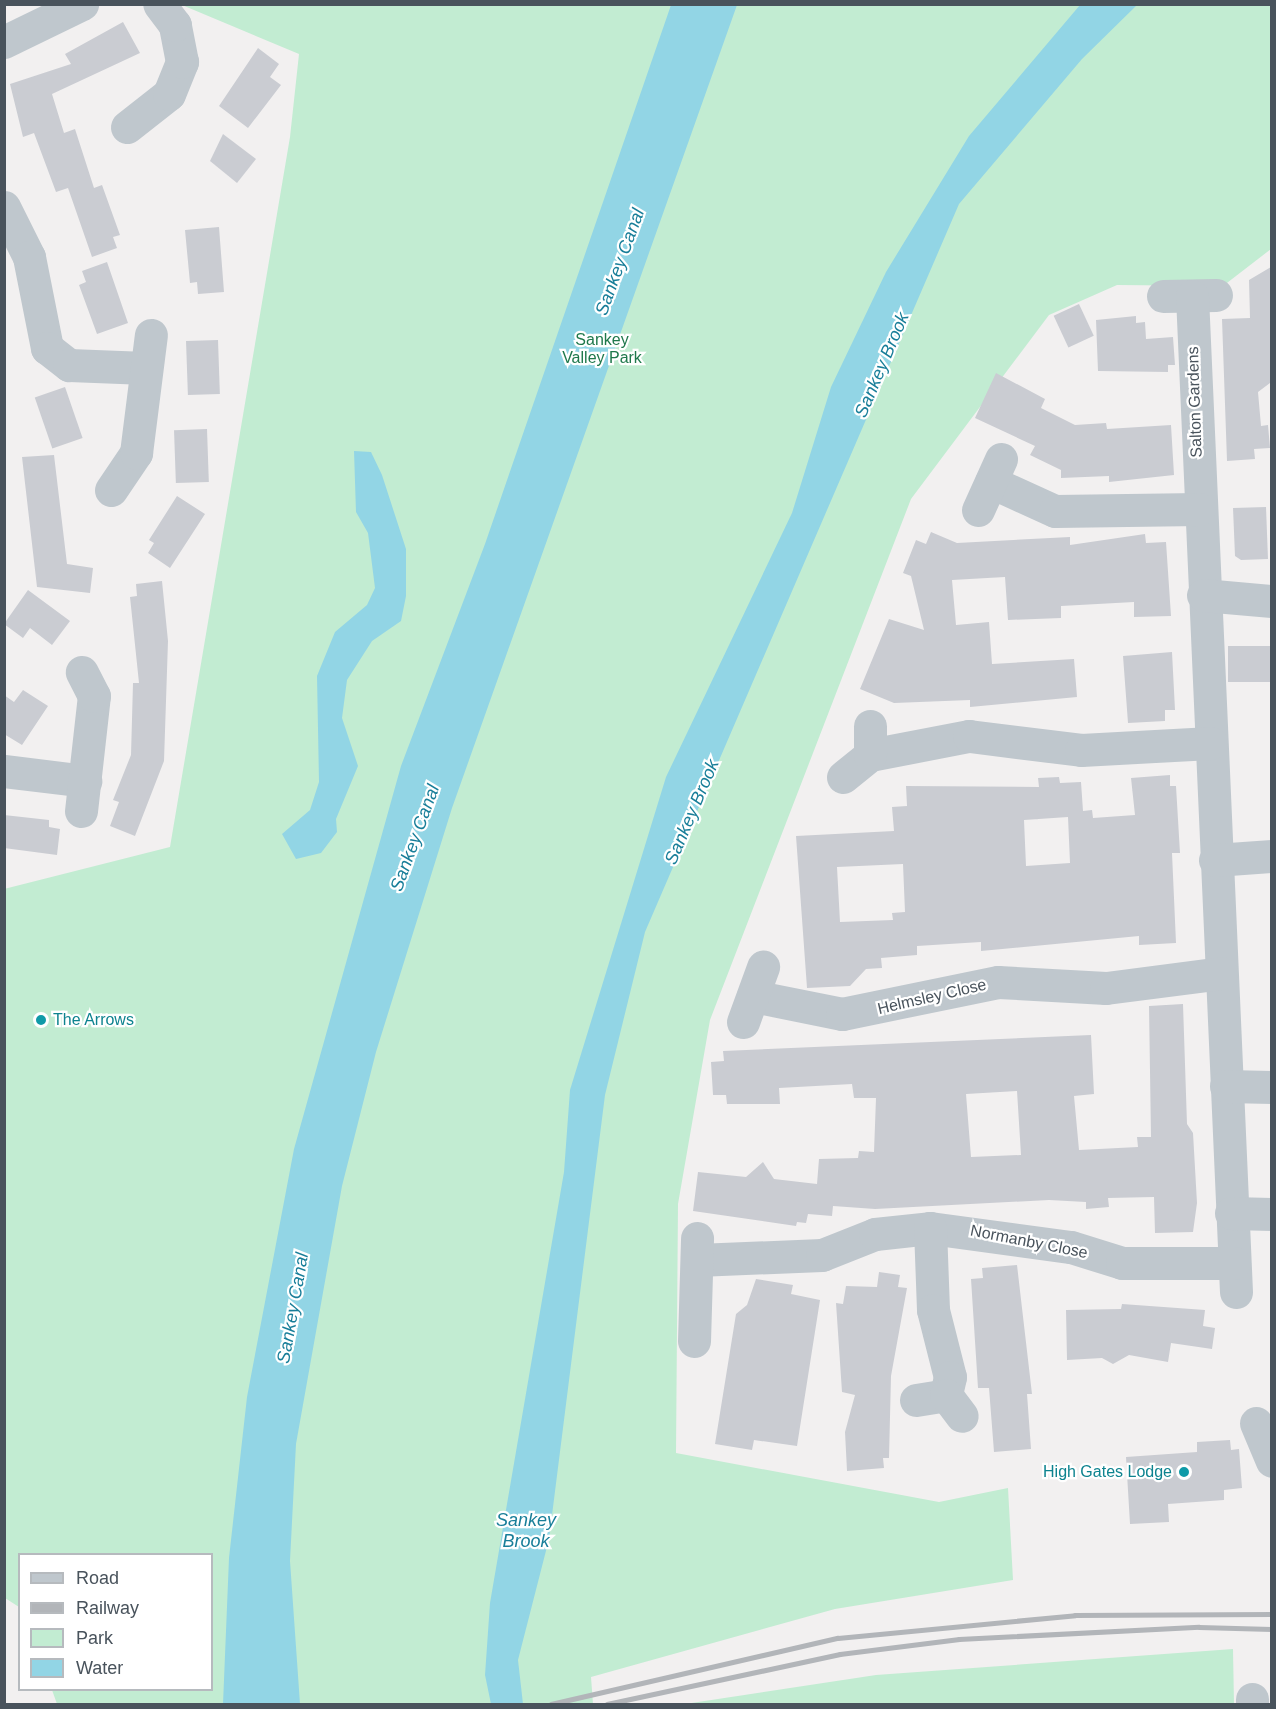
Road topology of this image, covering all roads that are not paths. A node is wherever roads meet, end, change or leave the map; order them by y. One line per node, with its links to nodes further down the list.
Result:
1 (82, 4): 3 (street)
2 (159, 4): 4 (street)
3 (4, 42)
4 (127, 128)
5 (4, 207): 8 (street)
6 (1190, 296): 11 (street, Salton Gardens)
7 (151, 335): 8 (street)
8 (147, 368): 10 (street)
9 (990, 484): 11 (street)
10 (111, 490)
11 (1199, 509): 12 (street)
12 (1203, 595): 13 (street); 15 (street)
13 (1272, 601)
14 (82, 672): 16 (street)
15 (1211, 743): 17 (street); 19 (street)
16 (4, 771)
17 (843, 777)
18 (1272, 856): 19 (street)
19 (1215, 860): 20 (street)
20 (1221, 973): 21 (street, Helmsley Close); 22 (street)
21 (753, 995)
22 (1226, 1086): 23 (street); 24 (street)
23 (1272, 1087)
24 (1232, 1214): 25 (street); 26 (street, Normanby Close)
25 (1272, 1214)
26 (930, 1228): 27 (street, Normanby Close); 28 (street)
27 (694, 1341)
28 (941, 1404)
29 (1256, 1423): 30 (street)
30 (1272, 1461)

